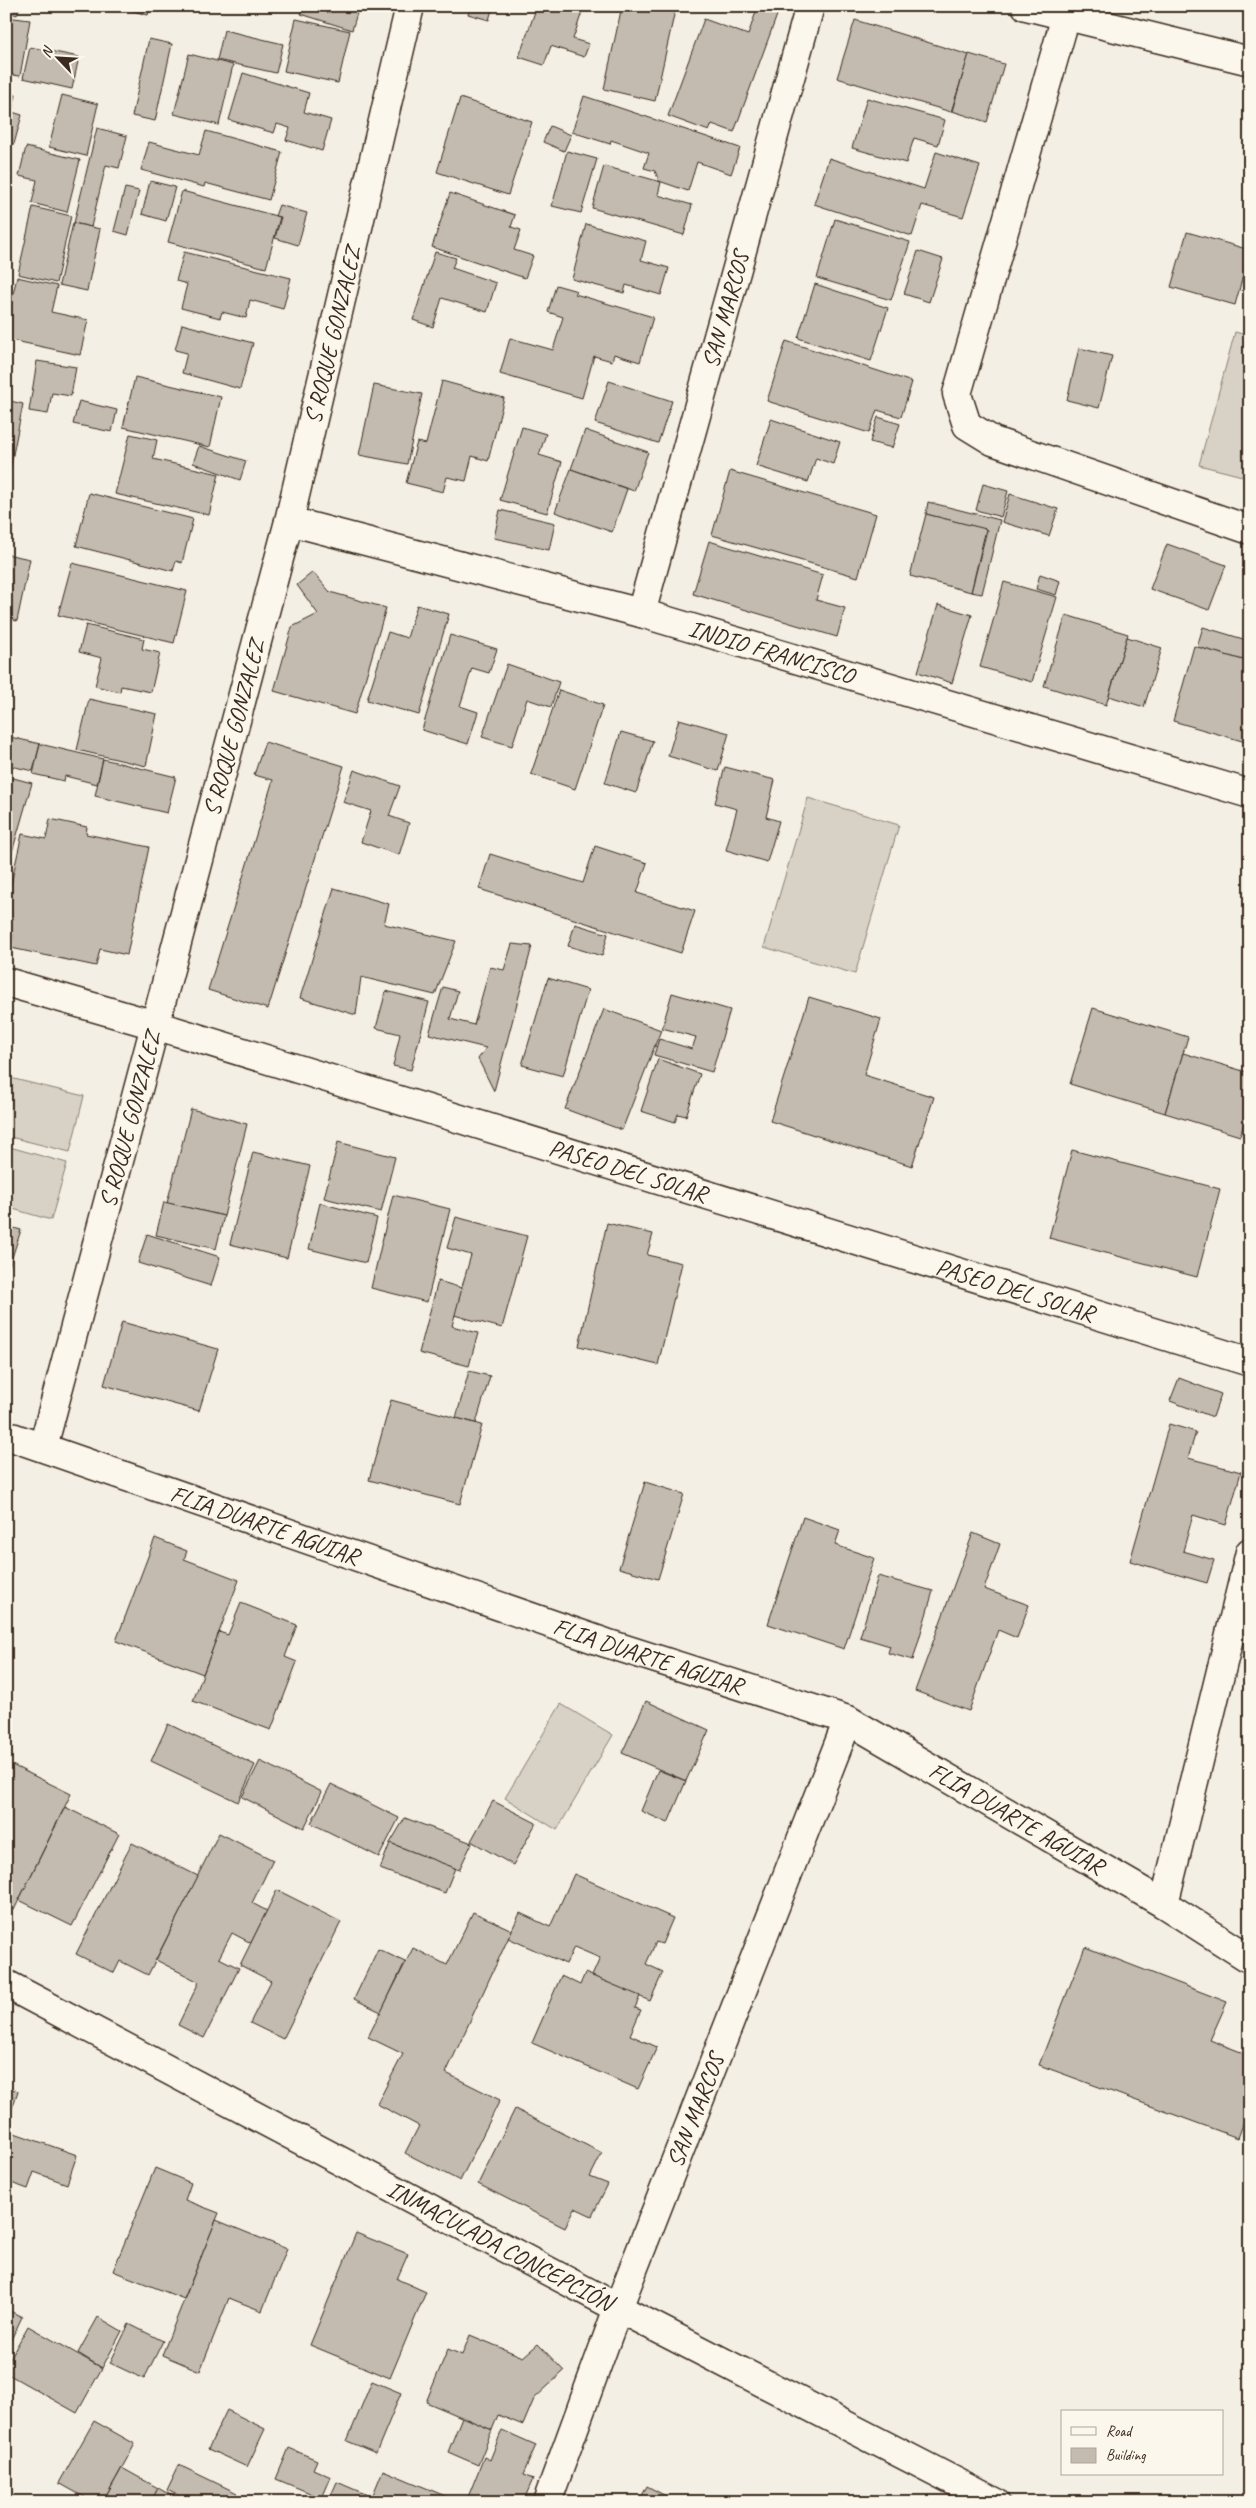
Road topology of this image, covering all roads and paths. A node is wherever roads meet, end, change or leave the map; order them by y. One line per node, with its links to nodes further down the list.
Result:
1 (410, 6): 5 (street, S ROQUE GONZALEZ)
2 (810, 6): 7 (street, SAN MARCOS)
3 (1045, 10): 4 (street); 6 (street)
4 (1250, 61)
5 (289, 521): 7 (street, INDIO FRANCISCO); 10 (street, S ROQUE GONZALEZ)
6 (1250, 530)
7 (641, 613): 8 (street, INDIO FRANCISCO)
8 (1250, 794)
9 (6, 982): 10 (street, PASEO DEL SOLAR)
10 (155, 1025): 11 (street, PASEO DEL SOLAR); 13 (street, S ROQUE GONZALEZ)
11 (1250, 1362)
12 (6, 1435): 13 (street, FLIA DUARTE AGUIAR)
13 (43, 1447): 15 (street, FLIA DUARTE AGUIAR)
14 (1250, 1552): 16 (street)
15 (848, 1720): 16 (street, FLIA DUARTE AGUIAR); 19 (street, SAN MARCOS)
16 (1164, 1904): 17 (street, FLIA DUARTE AGUIAR)
17 (1250, 1959)
18 (6, 1984): 19 (street, INMACULADA CONCEPCIÓN)
19 (618, 2308): 20 (street, SAN MARCOS); 21 (street, INMACULADA CONCEPCIÓN)
20 (547, 2502)
21 (995, 2502)

